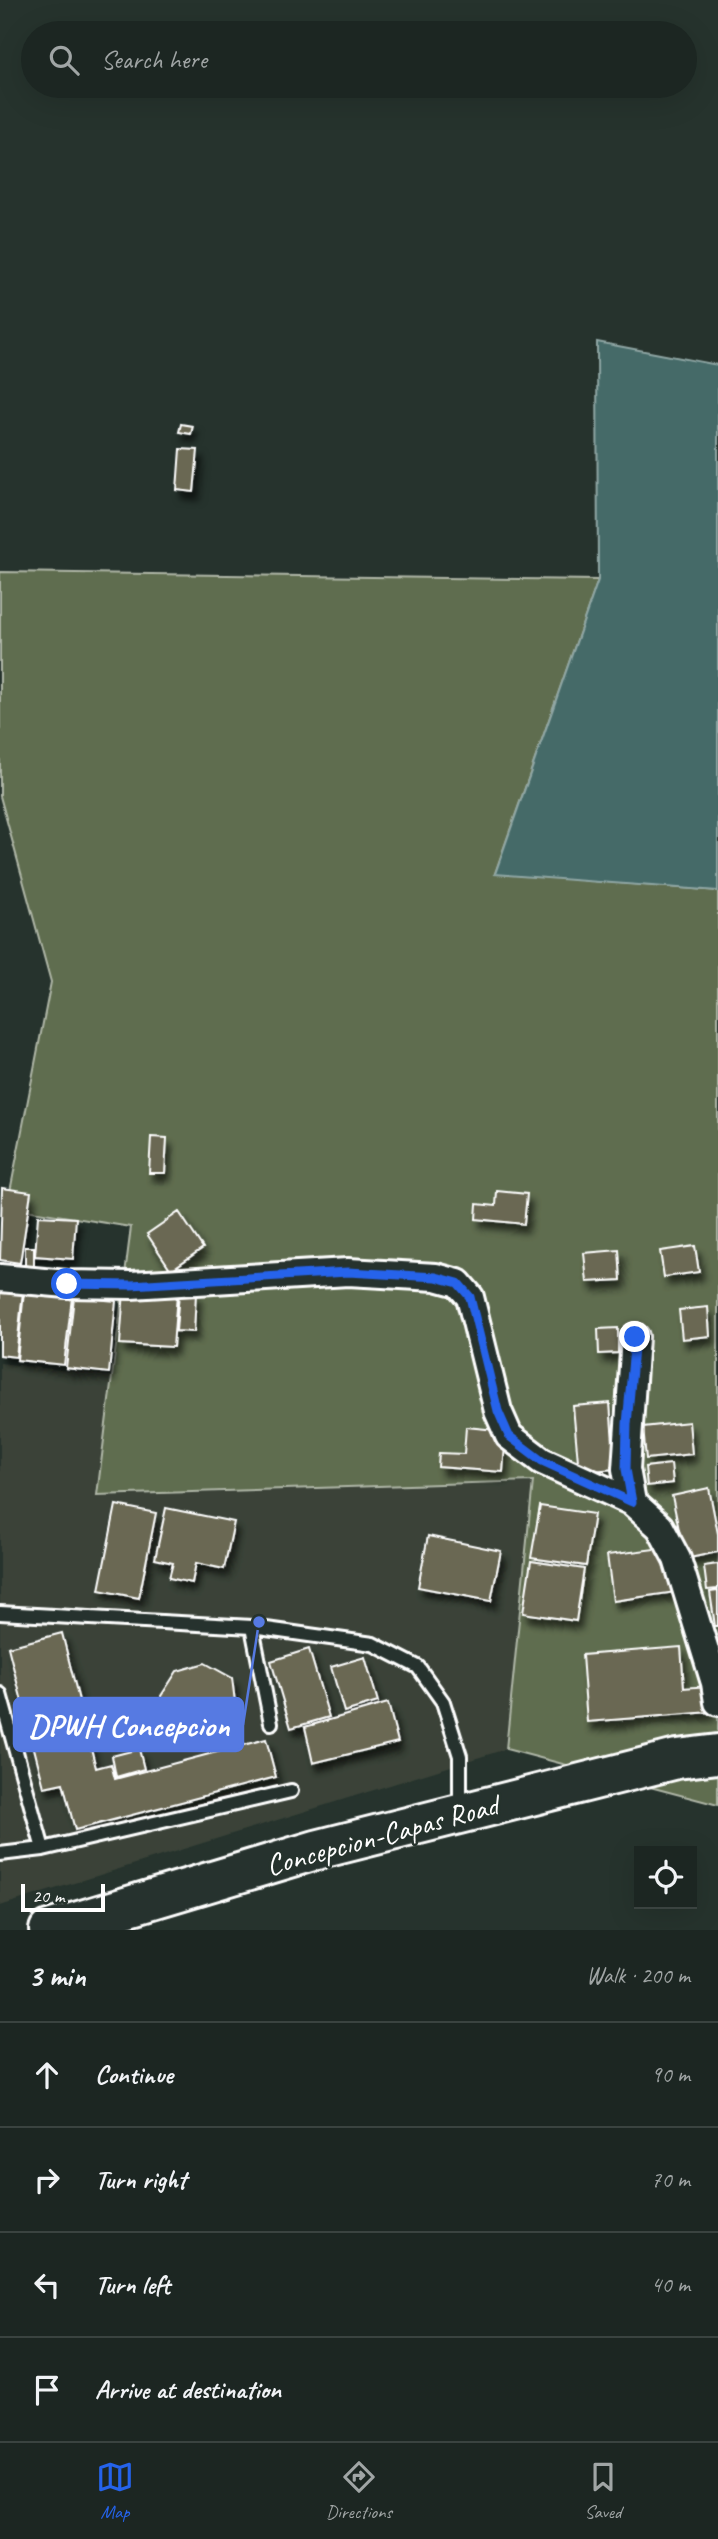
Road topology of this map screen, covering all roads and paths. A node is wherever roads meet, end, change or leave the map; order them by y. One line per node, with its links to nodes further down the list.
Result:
1 (0, 1278): 3 (street)
2 (635, 1337): 3 (street)
3 (632, 1502): 7 (street)
4 (0, 1613): 5 (lane)
5 (252, 1627): 8 (lane); 11 (lane)
6 (0, 1694): 12 (lane)
7 (718, 1702)
8 (271, 1723)
9 (718, 1754): 11 (main road, Concepcion-Capas Road)
10 (290, 1791): 12 (lane)
11 (460, 1815): 14 (main road, Concepcion-Capas Road)
12 (43, 1849): 13 (lane)
13 (0, 1854)
14 (49, 1930)

